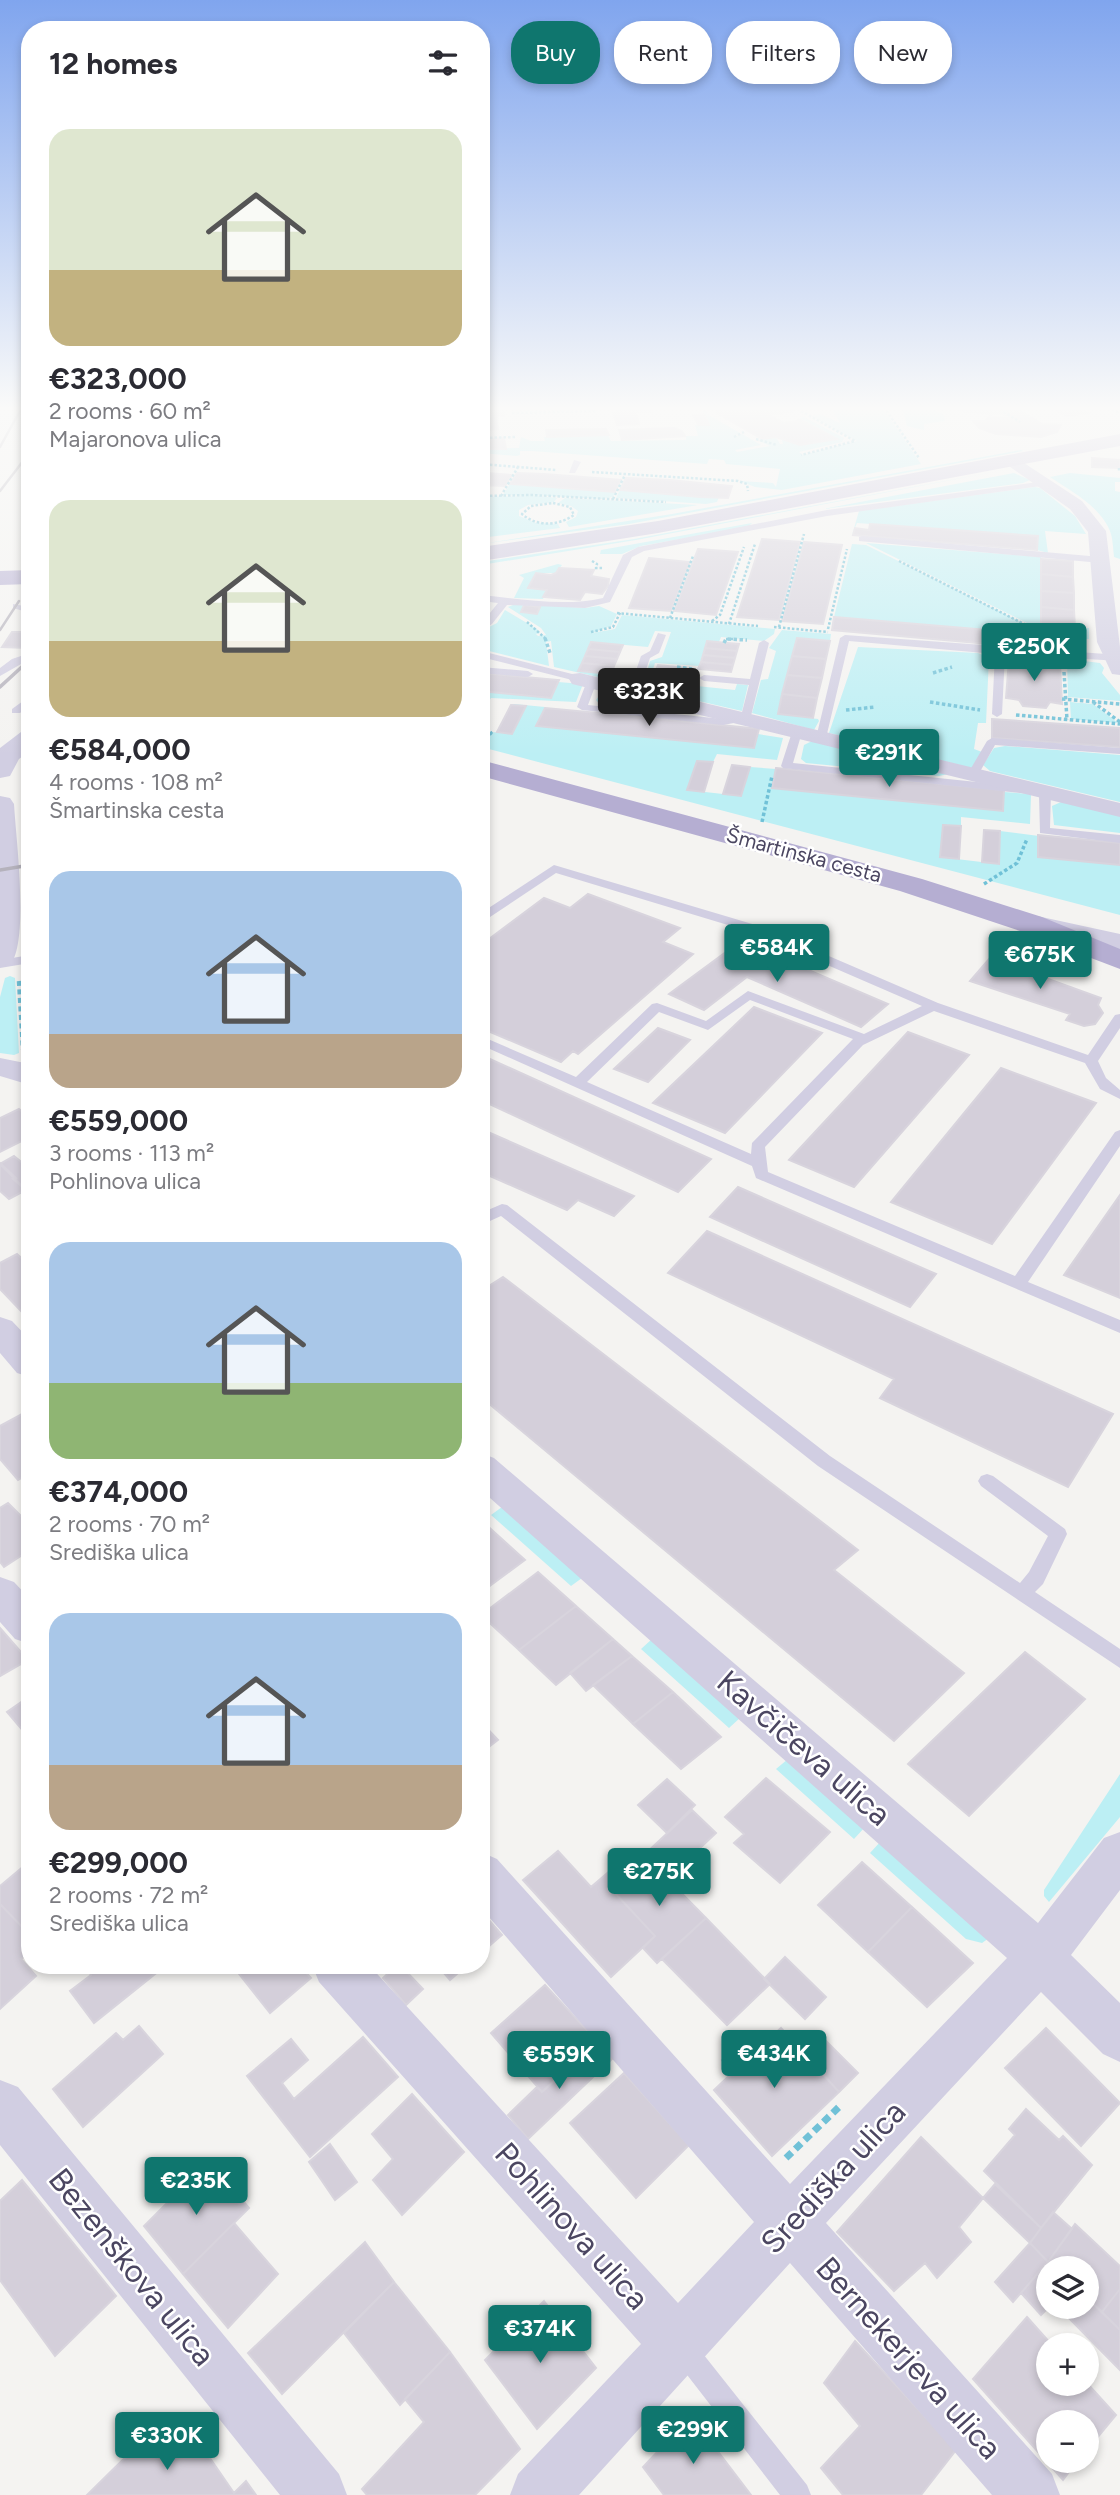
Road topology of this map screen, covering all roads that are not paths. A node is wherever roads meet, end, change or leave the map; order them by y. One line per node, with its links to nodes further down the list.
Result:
1 (677, 523): 5 (main road)
2 (773, 523): 10 (lane)
3 (1093, 523): 6 (street)
4 (862, 539): 6 (lane)
5 (490, 553)
6 (1110, 561): 19 (street)
7 (21, 577): 8 (main road)
8 (0, 578)
9 (490, 599): 10 (lane)
10 (513, 601): 13 (lane)
11 (16, 606): 12 (lane)
12 (21, 607)
13 (490, 621)
14 (661, 635): 25 (lane)
15 (764, 643): 24 (lane)
16 (1000, 651): 19 (lane); 28 (lane); 31 (lane)
17 (490, 656): 23 (lane)
18 (21, 659): 21 (lane)
19 (1118, 662)
20 (490, 671): 23 (lane)
21 (0, 673)
22 (704, 678): 24 (lane)
23 (586, 680): 25 (street); 29 (lane)
24 (754, 682): 29 (lane)
25 (634, 691): 29 (street)
26 (21, 706): 27 (lane)
27 (16, 710)
28 (997, 714)
29 (746, 718): 30 (street)
30 (797, 732): 31 (street); 37 (lane)
31 (821, 738): 36 (street)
32 (21, 745): 35 (street)
33 (1120, 751): 36 (lane)
34 (490, 770): 42 (main road, Šmartinska cesta)
35 (0, 771)
36 (973, 775): 37 (street)
37 (1045, 792): 39 (street); 40 (lane)
38 (0, 804): 47 (street)
39 (1120, 810)
40 (1120, 839)
41 (490, 913): 48 (lane)
42 (1031, 924): 43 (street); 45 (main road, Šmartinska cesta)
43 (1120, 943)
44 (21, 960): 46 (lane)
45 (1120, 960)
46 (0, 964)
47 (9, 967)
48 (933, 1006): 50 (lane); 52 (lane)
49 (1120, 1018): 52 (lane)
50 (864, 1039): 53 (lane); 56 (lane)
51 (490, 1044): 53 (lane)
52 (1091, 1061): 54 (lane)
53 (578, 1083): 56 (lane)
54 (1120, 1095)
55 (1120, 1135): 58 (lane)
56 (759, 1163): 58 (lane)
57 (490, 1215): 64 (lane)
58 (1018, 1284): 59 (lane)
59 (1120, 1327)
60 (0, 1330): 61 (street)
61 (21, 1354)
62 (490, 1476): 70 (street, Kavčičeva ulica)
63 (987, 1480): 64 (lane)
64 (1022, 1593): 67 (lane)
65 (0, 1594): 66 (street)
66 (21, 1617)
67 (1120, 1660)
68 (1120, 1853): 70 (street, Središka ulica)
69 (490, 1884): 74 (street, Bernekerjeva ulica)
70 (1040, 1958): 72 (street, Kavčičeva ulica); 74 (street, Središka ulica)
71 (344, 1974): 75 (street, Pohlinova ulica)
72 (1120, 2037)
73 (0, 2105): 76 (street, Bezenškova ulica)
74 (790, 2223): 75 (street, Središka ulica); 79 (street, Bernekerjeva ulica)
75 (679, 2344): 77 (street, Središka ulica); 78 (lane, Pohlinova ulica)
76 (318, 2495)
77 (539, 2495)
78 (797, 2495)
79 (1031, 2495)

